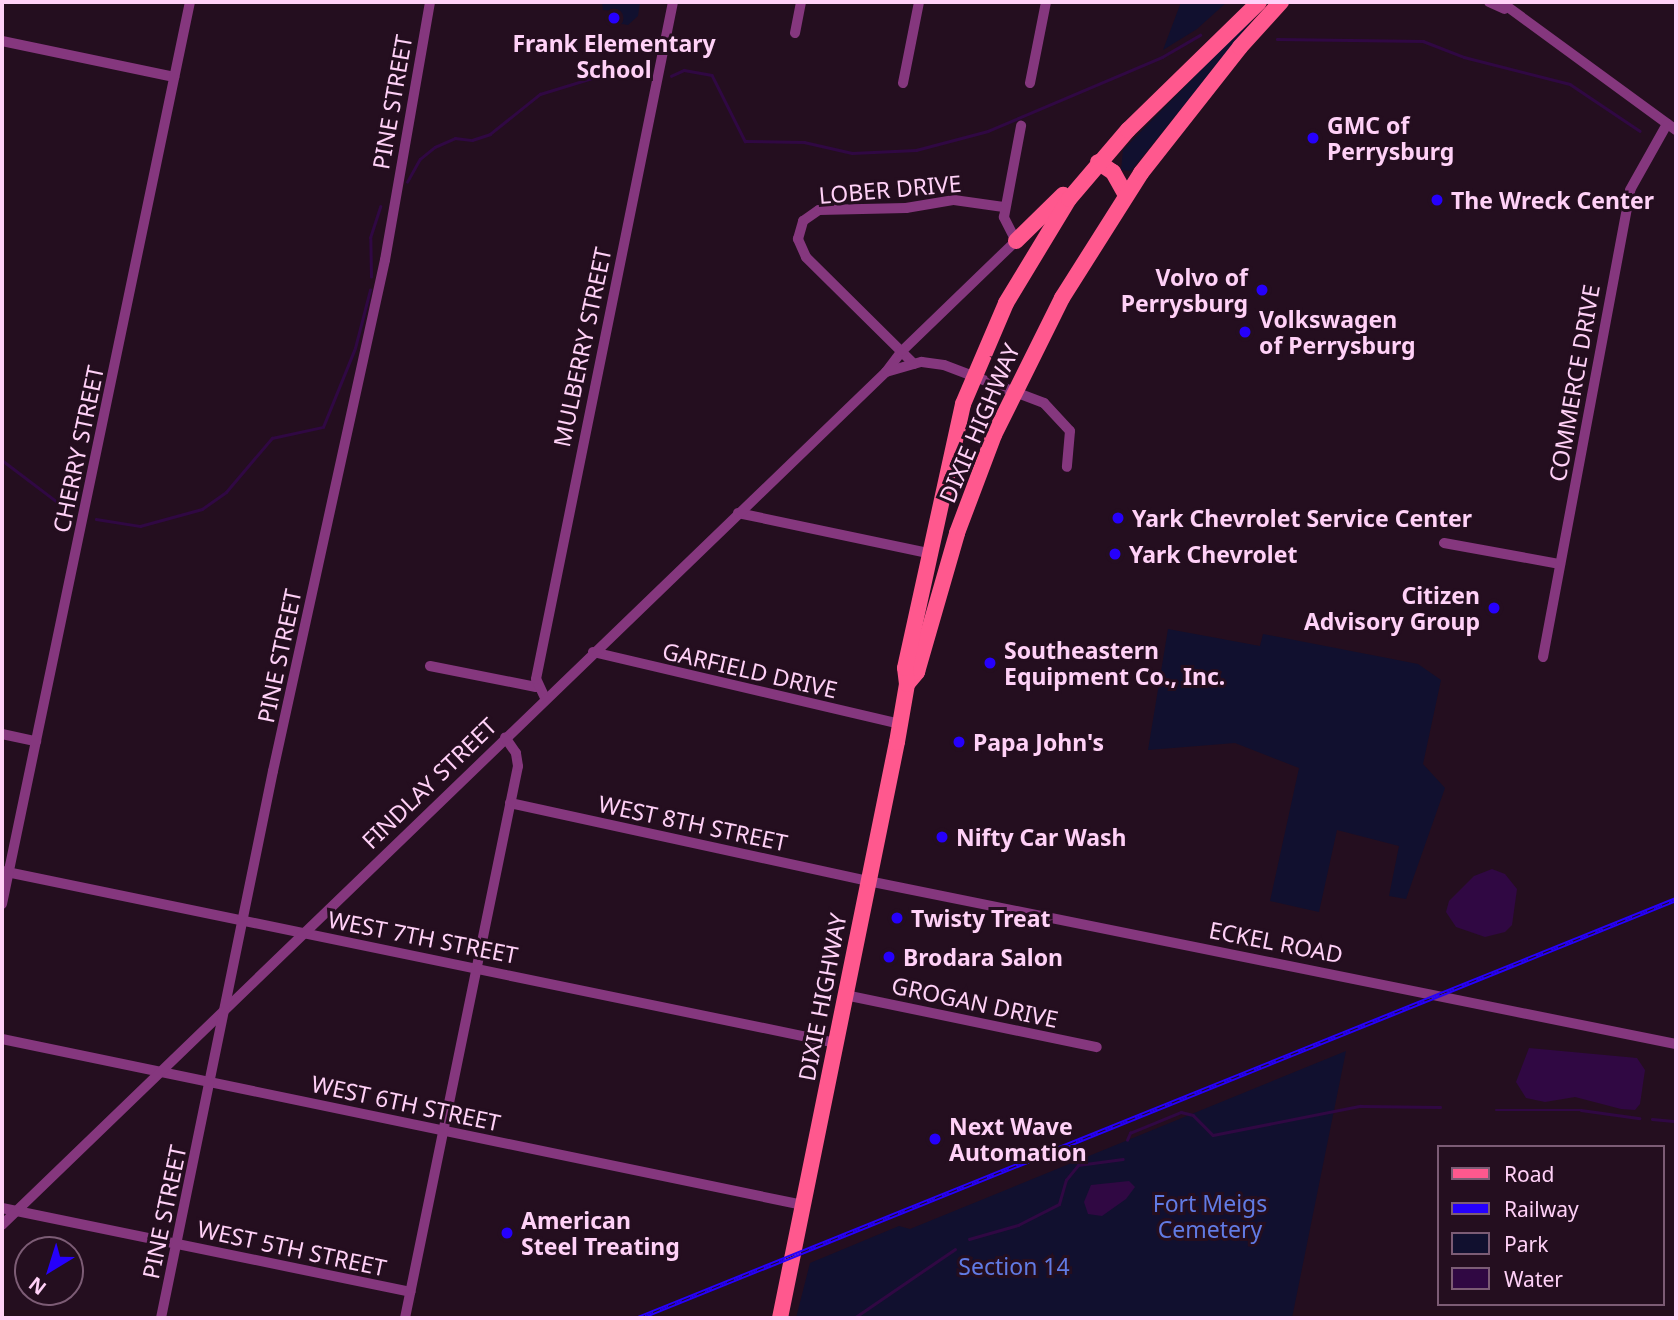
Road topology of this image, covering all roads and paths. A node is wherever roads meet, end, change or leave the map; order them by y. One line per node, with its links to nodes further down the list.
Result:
1 (190, 2): 15 (street, CHERRY STREET)
2 (430, 2): 48 (street, PINE STREET)
3 (673, 2): 38 (street, MULBERRY STREET)
4 (801, 2): 13 (street)
5 (919, 2): 16 (street)
6 (1046, 2): 17 (street)
7 (1259, 2): 20 (main road, DIXIE HIGHWAY)
8 (1275, 2): 12 (main road)
9 (1281, 2): 12 (main road, DIXIE HIGHWAY)
10 (1489, 2): 11 (street)
11 (1505, 6): 19 (street)
12 (1256, 28): 21 (main road, DIXIE HIGHWAY)
13 (795, 33)
14 (2, 41): 15 (street)
15 (174, 77): 43 (street, CHERRY STREET)
16 (903, 83)
17 (1030, 83)
18 (1021, 126): 22 (street)
19 (1672, 127): 33 (street, COMMERCE DRIVE)
20 (1098, 162): 21 (main road); 23 (main road); 27 (main road, DIXIE HIGHWAY)
21 (1126, 195): 28 (main road, DIXIE HIGHWAY)
22 (1004, 207): 23 (street); 24 (street, LOBER DRIVE)
23 (1016, 241): 24 (street, FINDLAY STREET)
24 (902, 351): 25 (street, LOBER DRIVE); 26 (street, FINDLAY STREET)
25 (914, 364): 26 (street, FINDLAY STREET); 27 (street, FINDLAY STREET)
26 (886, 372): 30 (street, FINDLAY STREET)
27 (974, 375): 28 (street, FINDLAY STREET); 32 (main road, DIXIE HIGHWAY)
28 (1014, 390): 29 (street, FINDLAY STREET); 37 (main road, DIXIE HIGHWAY)
29 (1067, 467)
30 (738, 513): 32 (street); 34 (street, FINDLAY STREET)
31 (1444, 543): 33 (street)
32 (928, 553): 37 (main road, DIXIE HIGHWAY)
33 (1560, 564): 35 (street, COMMERCE DRIVE)
34 (593, 652): 39 (street, FINDLAY STREET); 40 (street, GARFIELD DRIVE)
35 (1543, 657)
36 (430, 666): 38 (street)
37 (907, 684): 40 (main road, DIXIE HIGHWAY)
38 (536, 687): 39 (street)
39 (545, 698): 42 (street, FINDLAY STREET)
40 (900, 724): 46 (main road, DIXIE HIGHWAY)
41 (2, 734): 43 (street)
42 (505, 737): 44 (street); 49 (street, FINDLAY STREET)
43 (36, 741): 45 (street, CHERRY STREET)
44 (510, 803): 46 (street, WEST 8TH STREET); 50 (street)
45 (5, 872): 47 (street, CHERRY STREET); 48 (street, WEST 7TH STREET)
46 (868, 881): 51 (main road, DIXIE HIGHWAY); 55 (street, ECKEL ROAD)
47 (2, 904)
48 (243, 920): 49 (street, WEST 7TH STREET); 52 (street, PINE STREET)
49 (302, 932): 50 (street, WEST 7TH STREET); 52 (street, FINDLAY STREET)
50 (476, 968): 54 (street, WEST 7TH STREET); 59 (street)
51 (845, 995): 54 (main road, DIXIE HIGHWAY); 56 (street, GROGAN DRIVE)
52 (224, 1008): 57 (street, FINDLAY STREET); 58 (street, PINE STREET)
53 (2, 1039): 57 (street, WEST 6TH STREET)
54 (836, 1043): 60 (main road, DIXIE HIGHWAY)
55 (1676, 1044)
56 (1097, 1047)
57 (158, 1072): 58 (street, WEST 6TH STREET); 62 (street, FINDLAY STREET)
58 (210, 1082): 59 (street, WEST 6TH STREET); 64 (street, PINE STREET)
59 (443, 1131): 60 (street, WEST 6TH STREET); 65 (street)
60 (803, 1205): 68 (main road, DIXIE HIGHWAY)
61 (2, 1208): 62 (street, WEST 5TH STREET)
62 (16, 1211): 63 (street, FINDLAY STREET); 64 (street, WEST 5TH STREET)
63 (2, 1225)
64 (177, 1245): 65 (street, WEST 5TH STREET); 66 (street, PINE STREET)
65 (410, 1292): 67 (street)
66 (161, 1318)
67 (405, 1318)
68 (780, 1318)

